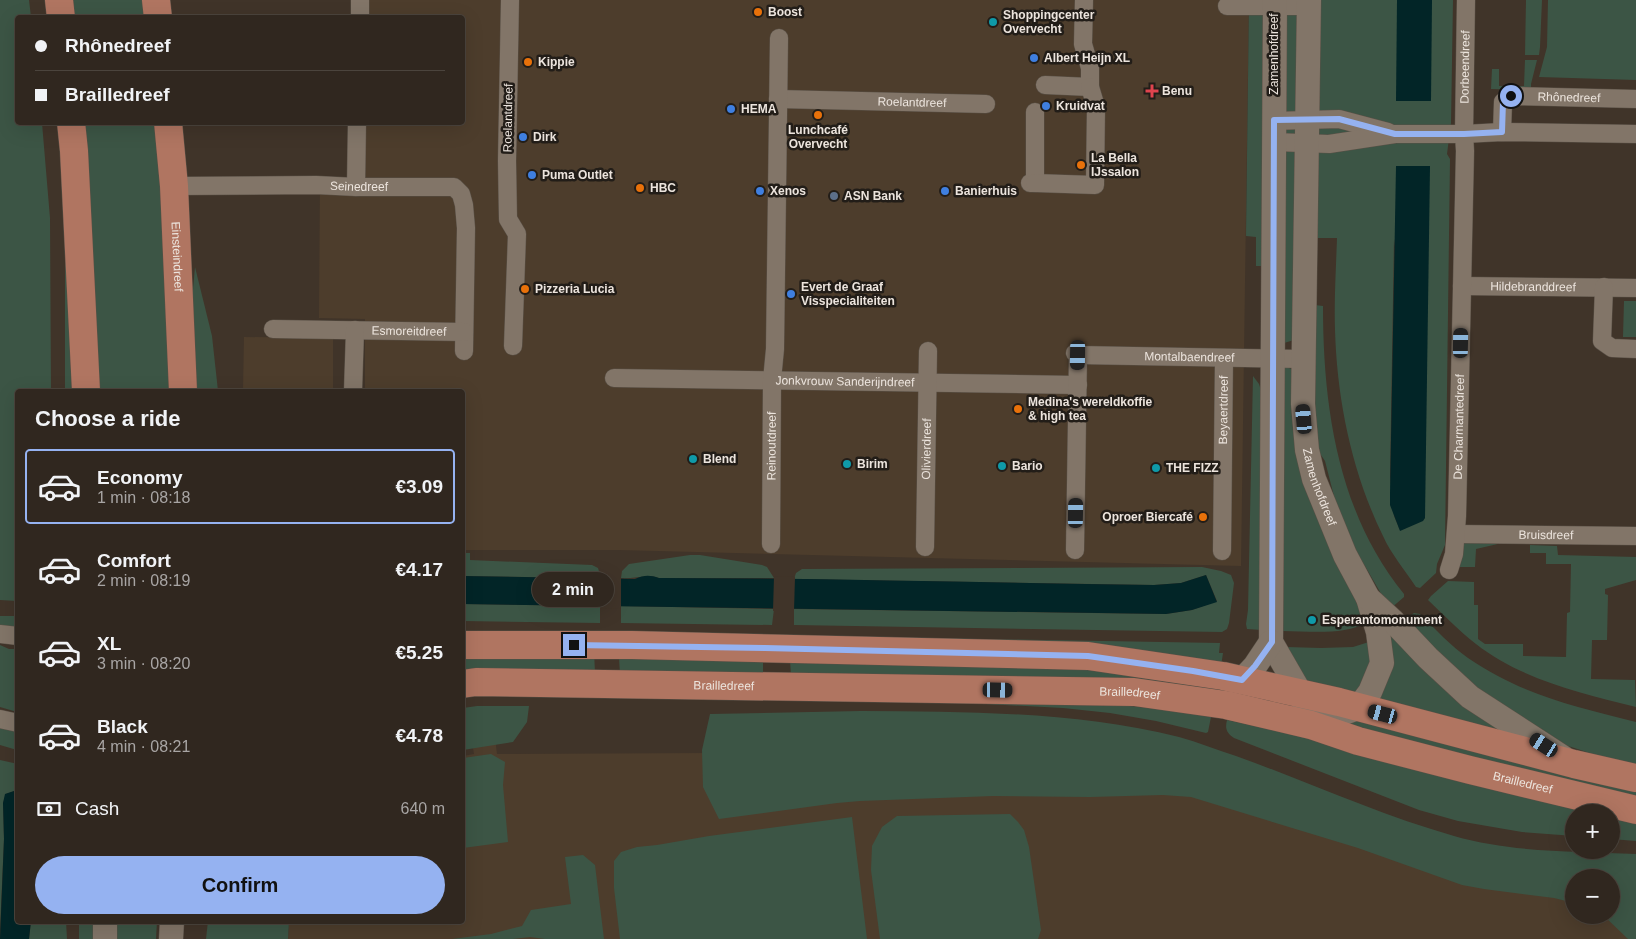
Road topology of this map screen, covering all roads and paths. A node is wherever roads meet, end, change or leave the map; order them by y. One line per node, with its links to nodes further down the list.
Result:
1 (59, 0): 10 (main road)
2 (156, 0): 11 (main road)
3 (360, 0): 12 (street)
4 (510, 0): 38 (street, Roelantdreef)
5 (1084, 0): 15 (street)
6 (1466, 0): 27 (street, Dorbeendreef)
7 (1275, 3): 8 (street, Zamenhofdreef); 9 (street, Zamenhofdreef); 23 (street, Zamenhofdreef)
8 (1309, 3): 24 (street, Zamenhofdreef)
9 (1227, 6)
10 (61, 15)
11 (158, 15)
12 (360, 15)
13 (779, 38): 17 (street)
14 (1045, 85): 15 (street)
15 (1090, 87): 19 (street)
16 (1636, 99): 25 (street, Rhônedreef)
17 (778, 100): 18 (street, Roelantdreef); 46 (street, Reinoutdreef)
18 (986, 104)
19 (1036, 112)
20 (71, 125): 49 (main road)
21 (168, 125): 29 (main road, Einsteindreef)
22 (358, 125): 30 (street)
23 (1274, 131): 24 (street); 43 (street, Zamenhofdreef)
24 (1308, 132): 26 (street); 26 (street); 44 (street, Zamenhofdreef)
25 (1502, 132): 27 (street); 28 (street)
26 (1395, 134): 27 (street)
27 (1464, 134): 32 (street, De Charmantedreef)
28 (1636, 134)
29 (174, 186): 30 (street, Seinedreef); 50 (main road, Einsteindreef)
30 (356, 187): 31 (street, Seinedreef)
31 (466, 272): 37 (street, Esmoreitdreef)
32 (1462, 286): 33 (street, Hildebranddreef); 52 (street, De Charmantedreef)
33 (1604, 287): 34 (street, Hildebranddreef); 39 (street)
34 (1636, 288)
35 (273, 329): 36 (street, Esmoreitdreef)
36 (355, 330): 37 (street, Esmoreitdreef); 51 (street, Esmoreitdreef)
37 (464, 332): 40 (street, Esmoreitdreef)
38 (513, 346)
39 (1636, 349)
40 (464, 351)
41 (928, 351): 47 (street, Olivierdreef)
42 (1224, 358): 43 (street, Montalbaendreef); 48 (street, Montalbaendreef); 57 (street, Beyaertdreef)
43 (1273, 358): 44 (street, Montalbaendreef); 62 (street, Zamenhofdreef)
44 (1303, 359): 59 (street, Zamenhofdreef)
45 (614, 378): 46 (street, Jonkvrouw Sanderijndreef)
46 (772, 380): 47 (street, Jonkvrouw Sanderijndreef); 54 (street, Reinoutdreef)
47 (928, 383): 48 (street, Jonkvrouw Sanderijndreef); 55 (street, Olivierdreef)
48 (1078, 385): 56 (street)
49 (86, 389)
50 (183, 389)
51 (352, 389)
52 (1456, 534): 53 (street, Bruisdreef); 58 (street, De Charmantedreef)
53 (1636, 536)
54 (772, 544)
55 (925, 547)
56 (1075, 550)
57 (1222, 552)
58 (1449, 570)
59 (1368, 598): 69 (street, Zamenhofdreef); 73 (street, Zamenhofdreef)
60 (0, 634): 61 (street)
61 (15, 636)
62 (1272, 642): 65 (street); 68 (street, Zamenhofdreef)
63 (611, 644): 64 (main road); 65 (main road); 67 (main road)
64 (465, 645)
65 (1242, 680): 68 (main road)
66 (465, 684): 67 (main road, Brailledreef)
67 (610, 685): 72 (main road, Brailledreef)
68 (1301, 694): 69 (main road); 72 (street, Zamenhofdreef)
69 (1358, 708): 72 (street); 73 (main road)
70 (0, 719): 71 (street)
71 (15, 722)
72 (1311, 725): 75 (main road, Brailledreef)
73 (1574, 764): 74 (main road)
74 (1636, 778)
75 (1636, 810)
76 (105, 924): 78 (street)
77 (172, 924): 79 (street)
78 (105, 939)
79 (171, 939)

